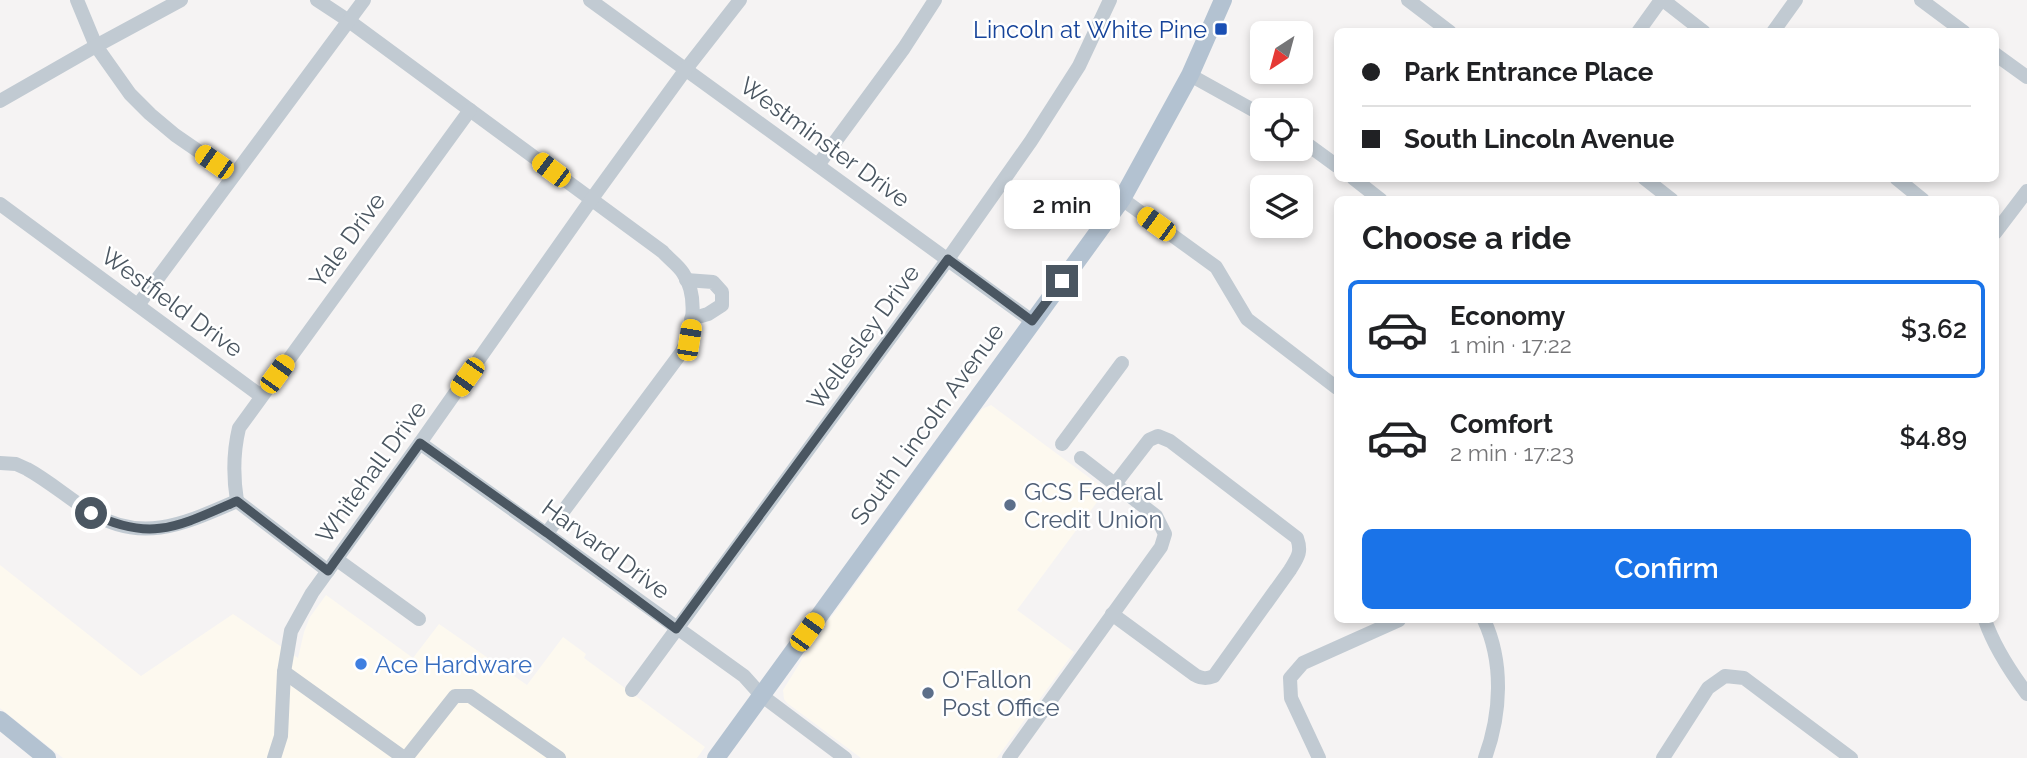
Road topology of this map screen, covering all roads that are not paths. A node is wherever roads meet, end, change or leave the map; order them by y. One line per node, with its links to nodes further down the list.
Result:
1 (76, 0): 20 (street)
2 (181, 0): 20 (street)
3 (317, 0): 14 (street)
4 (364, 0): 14 (street)
5 (590, 0): 22 (street, Westminster Drive)
6 (740, 0): 22 (street, Whitehall Drive)
7 (934, 0): 30 (street)
8 (1110, 0): 43 (street, Wellesley Drive)
9 (1223, 0): 23 (main road, South Lincoln Avenue)
10 (1408, 0): 15 (street)
11 (1662, 0): 16 (street); 17 (street)
12 (1796, 0): 18 (street)
13 (1921, 0): 19 (street)
14 (349, 21): 27 (street); 31 (street)
15 (1445, 28)
16 (1641, 28)
17 (1699, 28)
18 (1776, 28)
19 (1959, 28)
20 (96, 46): 25 (street); 31 (street)
21 (1999, 57): 24 (street)
22 (686, 69): 30 (street, Westminster Drive); 40 (street, Whitehall Drive)
23 (1190, 75): 26 (street); 39 (main road, South Lincoln Avenue)
24 (2027, 77)
25 (0, 101)
26 (1250, 108)
27 (470, 110): 40 (street); 50 (street, Yale Drive)
28 (1313, 148): 29 (street)
29 (1334, 164)
30 (818, 165): 43 (street, Westminster Drive)
31 (233, 175): 45 (street)
32 (1358, 182): 36 (street)
33 (1649, 182): 37 (street)
34 (1901, 182): 38 (street)
35 (2027, 191): 42 (street)
36 (1376, 196)
37 (1667, 196)
38 (1918, 196)
39 (1122, 199): 47 (main road, South Lincoln Avenue); 49 (street)
40 (591, 200): 44 (street); 51 (street, Whitehall Drive)
41 (0, 204): 45 (street, Westfield Drive)
42 (1999, 228)
43 (948, 259): 47 (street, Westminster Drive); 64 (street, Wellesley Drive)
44 (686, 280): 46 (street); 46 (street)
45 (138, 306): 50 (street, Westfield Drive)
46 (691, 319): 57 (street)
47 (1032, 321): 68 (main road, South Lincoln Avenue)
48 (1122, 363): 52 (street)
49 (1334, 386)
50 (261, 396): 56 (street)
51 (420, 443): 57 (street, Harvard Drive); 58 (street, Whitehall Drive)
52 (1062, 444)
53 (1081, 458): 55 (street)
54 (0, 463): 56 (street)
55 (1115, 484): 59 (street); 59 (street)
56 (237, 501): 58 (street)
57 (547, 533): 64 (street, Harvard Drive)
58 (332, 565): 60 (street); 65 (street, Whitehall Drive)
59 (1112, 614): 76 (street)
60 (419, 619)
61 (1392, 623): 77 (street)
62 (1486, 623): 78 (street)
63 (1986, 623): 67 (street)
64 (676, 629): 66 (street, Wellesley Drive); 68 (street, Harvard Drive)
65 (284, 672): 71 (street, Whitehall Drive); 72 (street)
66 (632, 690)
67 (2027, 694)
68 (761, 695): 74 (main road, South Lincoln Avenue); 75 (street, Harvard Drive)
69 (0, 720): 70 (main road)
70 (47, 758)
71 (274, 758)
72 (405, 758): 73 (street)
73 (559, 758)
74 (716, 758)
75 (845, 758)
76 (1009, 758)
77 (1320, 758)
78 (1485, 758)
79 (1663, 758): 80 (street)
80 (1851, 758)

